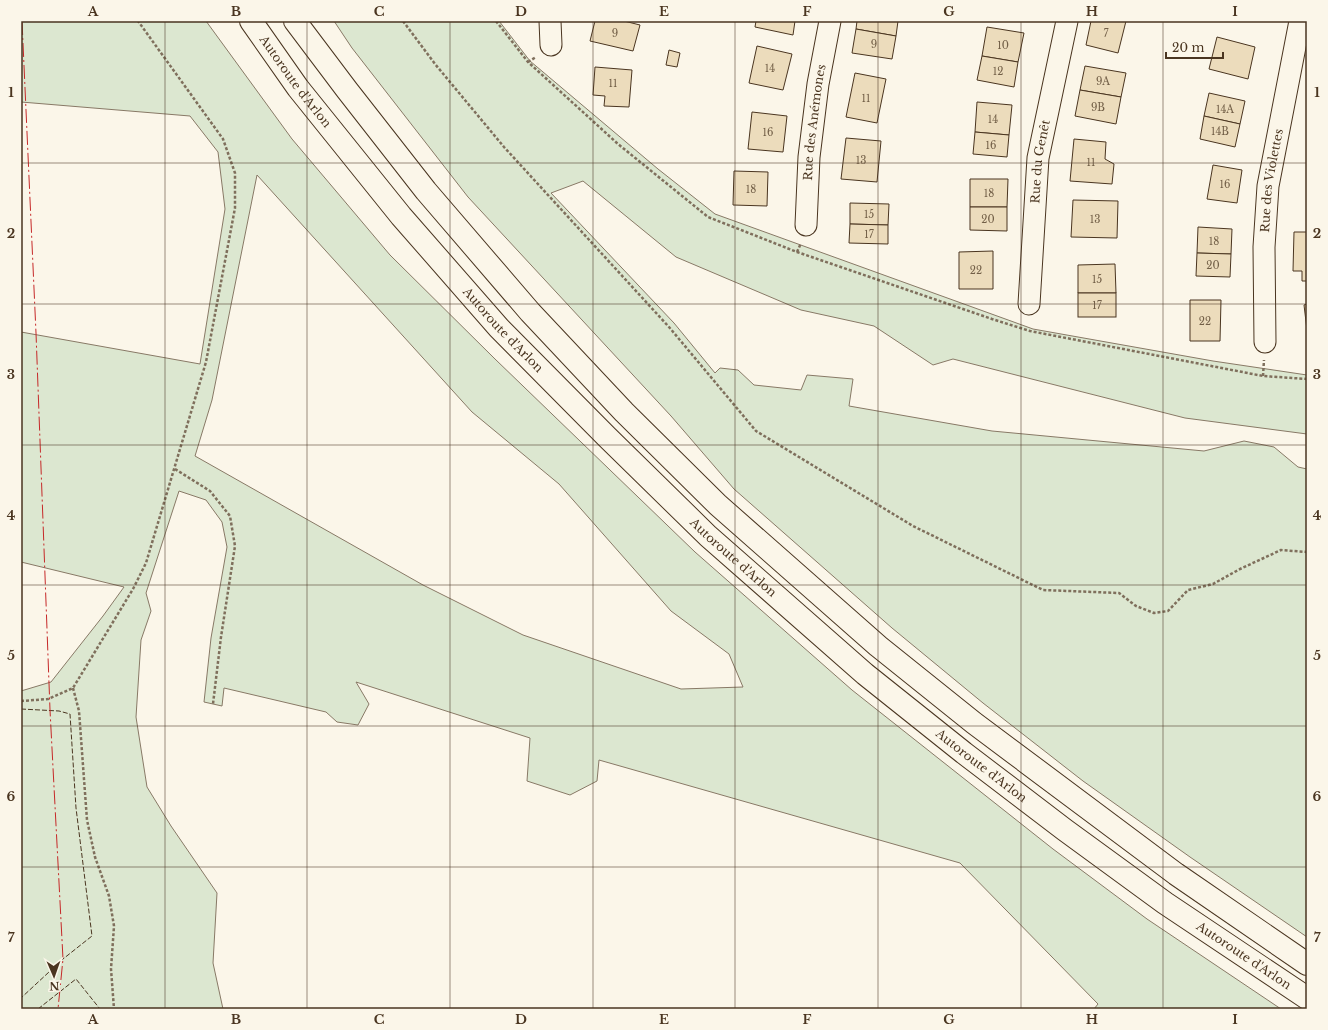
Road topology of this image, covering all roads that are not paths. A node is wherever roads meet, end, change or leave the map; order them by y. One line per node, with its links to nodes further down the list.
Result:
1 (251, 21): 12 (highway, Autoroute d'Arlon)
2 (295, 21): 11 (highway)
3 (550, 21): 7 (street)
4 (830, 21): 8 (street, Rue des Anémones)
5 (1067, 21): 9 (street, Rue du Genêt)
6 (1300, 21): 10 (street, Rue des Violettes)
7 (551, 45)
8 (806, 225)
9 (1029, 304)
10 (1265, 342)
11 (1307, 964)
12 (1307, 998)

